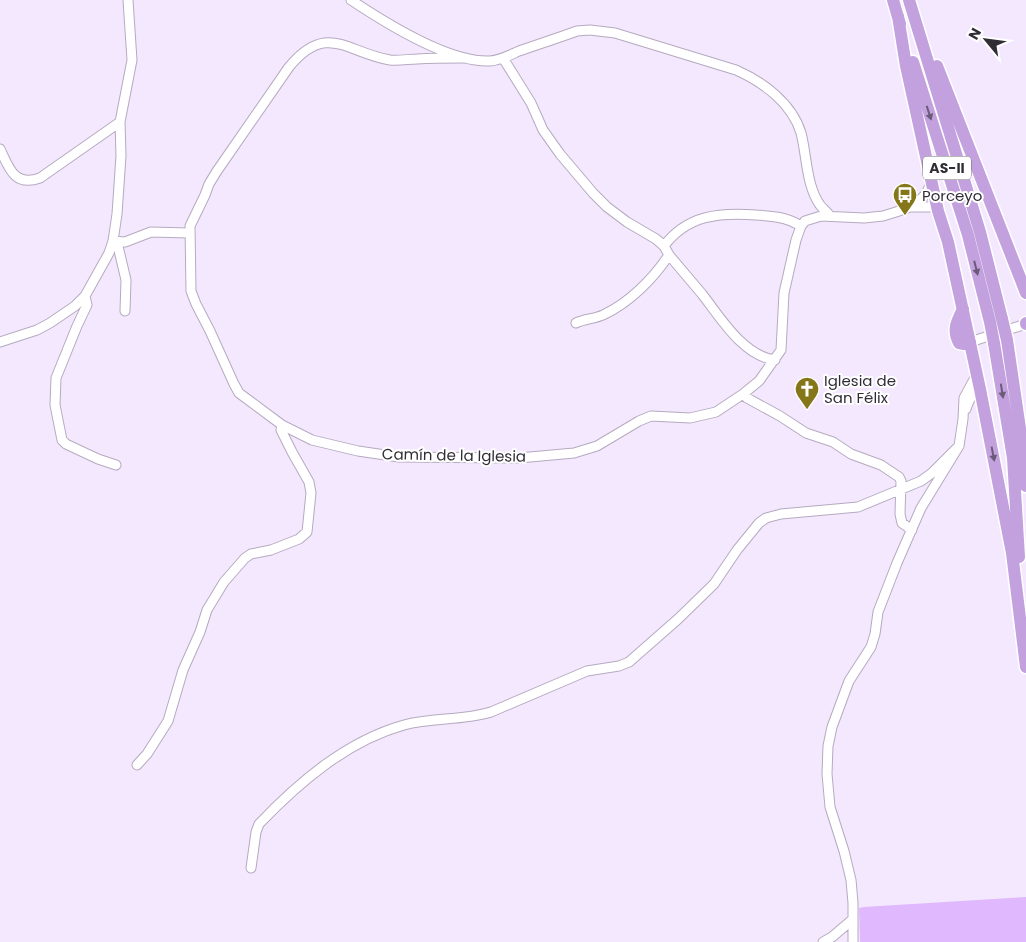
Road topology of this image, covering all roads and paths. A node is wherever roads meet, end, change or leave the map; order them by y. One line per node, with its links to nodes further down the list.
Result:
1 (128, 0): 9 (street)
2 (351, 0): 7 (street)
3 (893, 0): 5 (highway, AS-II)
4 (909, 0): 6 (highway, AS-II)
5 (898, 16): 11 (highway); 22 (highway, AS-II, one-way to 22)
6 (916, 21): 19 (highway); 22 (highway, AS-II)
7 (464, 58): 8 (street); 15 (street, Camín de la Iglesia)
8 (503, 58): 13 (street); 17 (street)
9 (120, 122): 10 (street); 16 (street)
10 (0, 149)
11 (936, 204): 12 (street); 12 (street); 26 (highway)
12 (910, 206): 13 (street)
13 (830, 216): 14 (street)
14 (801, 226): 17 (street); 28 (street, Camín de la Iglesia)
15 (189, 233): 16 (street); 33 (street, Camín de la Iglesia)
16 (115, 241): 20 (street); 21 (street)
17 (664, 246): 18 (street)
18 (669, 255): 23 (street); 28 (street)
19 (1026, 294)
20 (85, 296): 25 (street); 35 (street)
21 (125, 311)
22 (996, 320): 27 (highway, AS-II, bridge)
23 (576, 323)
24 (1026, 324): 26 (street)
25 (0, 342)
26 (970, 342): 29 (highway)
27 (1001, 342): 36 (highway, AS-II); 39 (highway, AS-II, one-way to 39)
28 (775, 360): 31 (street, Camín de la Iglesia)
29 (977, 374): 30 (highway); 32 (street)
30 (980, 389): 32 (street); 40 (highway, one-way to 40)
31 (743, 394): 33 (street, Camín de la Iglesia); 37 (street)
32 (963, 419): 34 (street)
33 (282, 426): 41 (street)
34 (959, 446): 37 (street); 38 (street)
35 (116, 464)
36 (1026, 486)
37 (901, 489): 38 (street); 42 (street)
38 (912, 530): 43 (street)
39 (1026, 659)
40 (1026, 667)
41 (137, 765)
42 (251, 868)
43 (852, 920): 44 (street); 45 (street)
44 (823, 942)
45 (853, 942)

